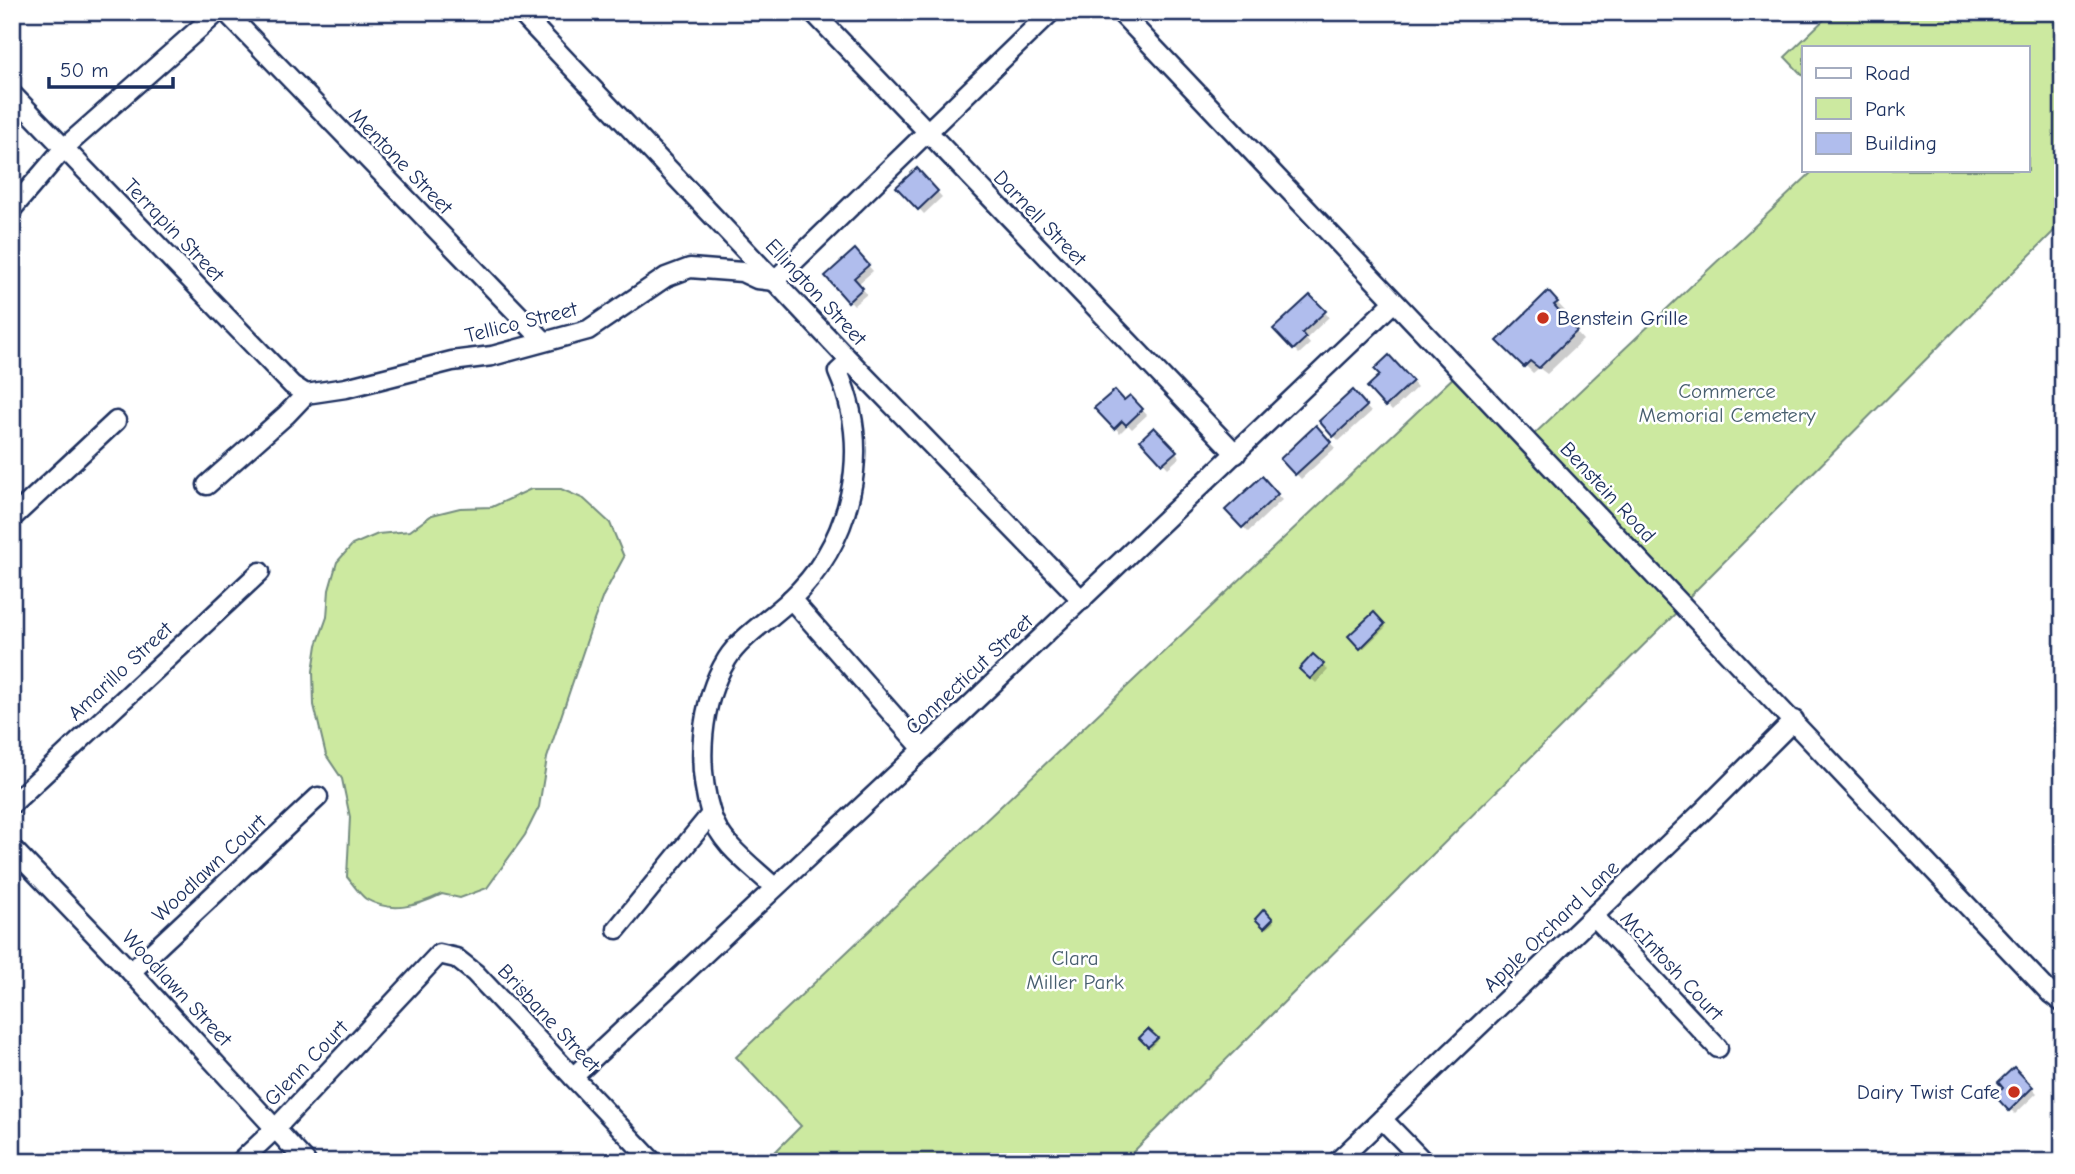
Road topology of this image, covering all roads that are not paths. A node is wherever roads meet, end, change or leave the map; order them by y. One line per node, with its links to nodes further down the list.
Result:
1 (218, 12): 9 (street)
2 (226, 12): 13 (street, Mentone Street)
3 (520, 12): 11 (street, Ellington Street)
4 (813, 12): 8 (street, Darnell Street)
5 (1051, 12): 8 (street)
6 (1128, 15): 12 (street, Benstein Road)
7 (12, 94): 9 (street, Terrapin Street)
8 (927, 133): 11 (street); 17 (street, Darnell Street)
9 (64, 148): 10 (street); 15 (street, Terrapin Street)
10 (12, 209)
11 (774, 281): 13 (street, Tellico Street); 14 (street, Ellington Street)
12 (1394, 302): 17 (street, Connecticut Street); 23 (street, Benstein Road)
13 (544, 341): 15 (street, Tellico Street)
14 (850, 361): 21 (street); 22 (street, Ellington Street)
15 (306, 394): 18 (street)
16 (116, 421): 19 (street)
17 (1236, 454): 22 (street, Connecticut Street)
18 (206, 485)
19 (12, 518)
20 (260, 572): 26 (street, Amarillo Street)
21 (791, 599): 24 (street); 27 (street)
22 (1082, 600): 24 (street, Connecticut Street)
23 (1794, 720): 30 (street, Apple Orchard Lane); 34 (street, Benstein Road)
24 (923, 748): 29 (street, Connecticut Street)
25 (318, 797): 32 (street, Woodlawn Court)
26 (12, 804)
27 (711, 814): 29 (street); 31 (street)
28 (12, 848): 32 (street, Woodlawn Street)
29 (774, 887): 36 (street, Connecticut Street)
30 (1594, 916): 35 (street, McIntosh Court); 37 (street, Apple Orchard Lane)
31 (617, 929)
32 (131, 972): 38 (street, Woodlawn Street)
33 (404, 993): 36 (street, Brisbane Street); 38 (street, Glenn Court)
34 (2063, 1003)
35 (1718, 1048)
36 (573, 1077): 41 (street, Brisbane Street)
37 (1382, 1118): 42 (street, Apple Orchard Lane); 43 (street)
38 (275, 1129): 39 (street, Glenn Court); 40 (street, Woodlawn Street)
39 (240, 1162)
40 (306, 1162)
41 (653, 1162)
42 (1337, 1162)
43 (1424, 1162)

